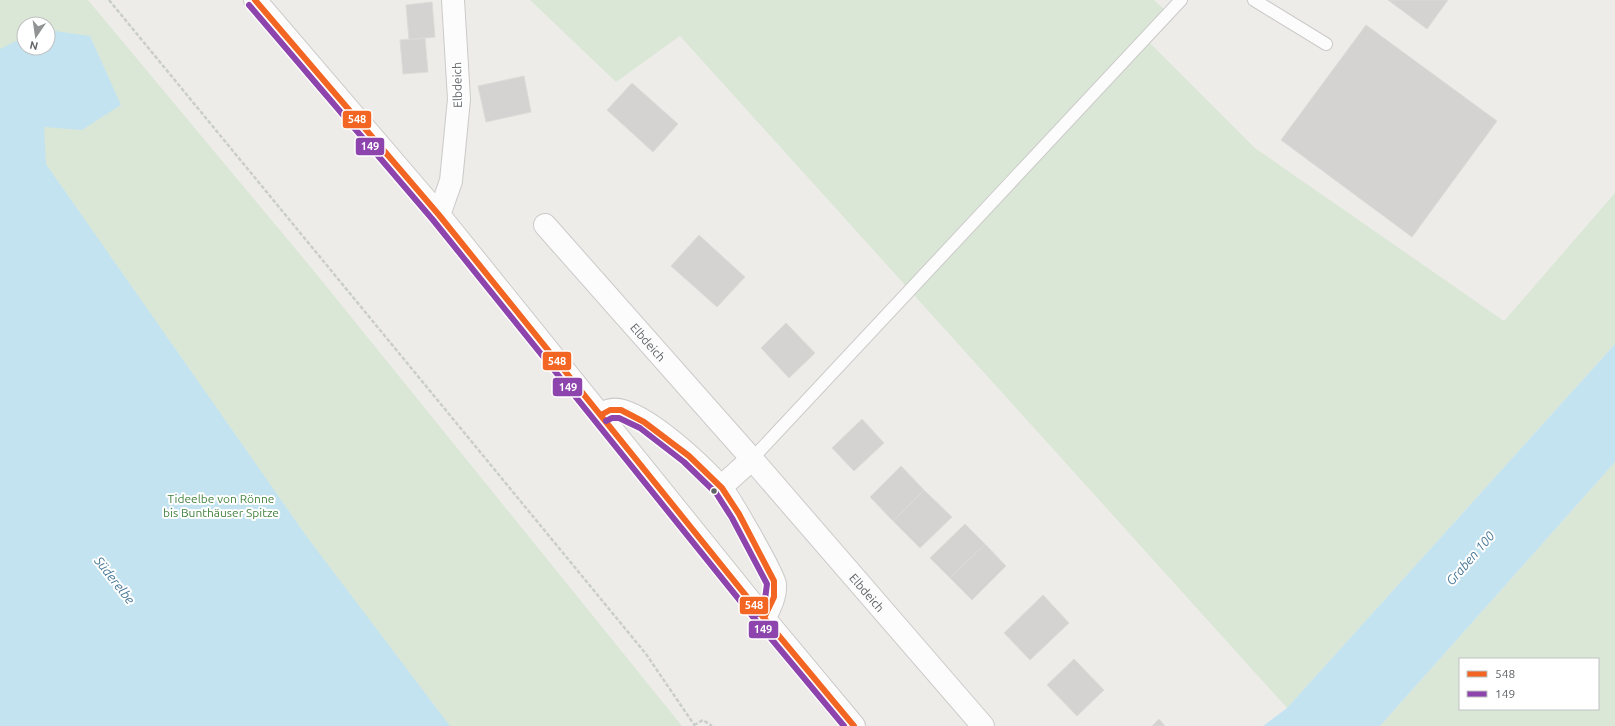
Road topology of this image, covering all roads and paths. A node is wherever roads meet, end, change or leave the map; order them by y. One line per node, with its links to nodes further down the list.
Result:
1 (110, 0): 13 (path)
2 (255, 0): 7 (street)
3 (453, 0): 7 (street, Elbdeich)
4 (1181, 0): 10 (lane)
5 (1254, 0): 6 (lane)
6 (1326, 44)
7 (439, 215): 9 (street)
8 (545, 225): 10 (street, Elbdeich)
9 (600, 415): 11 (street); 12 (street)
10 (752, 459): 11 (street); 16 (street, Elbdeich)
11 (721, 487): 12 (street)
12 (764, 618): 15 (street)
13 (694, 725): 14 (path)
14 (712, 726)
15 (854, 726)
16 (983, 726)

